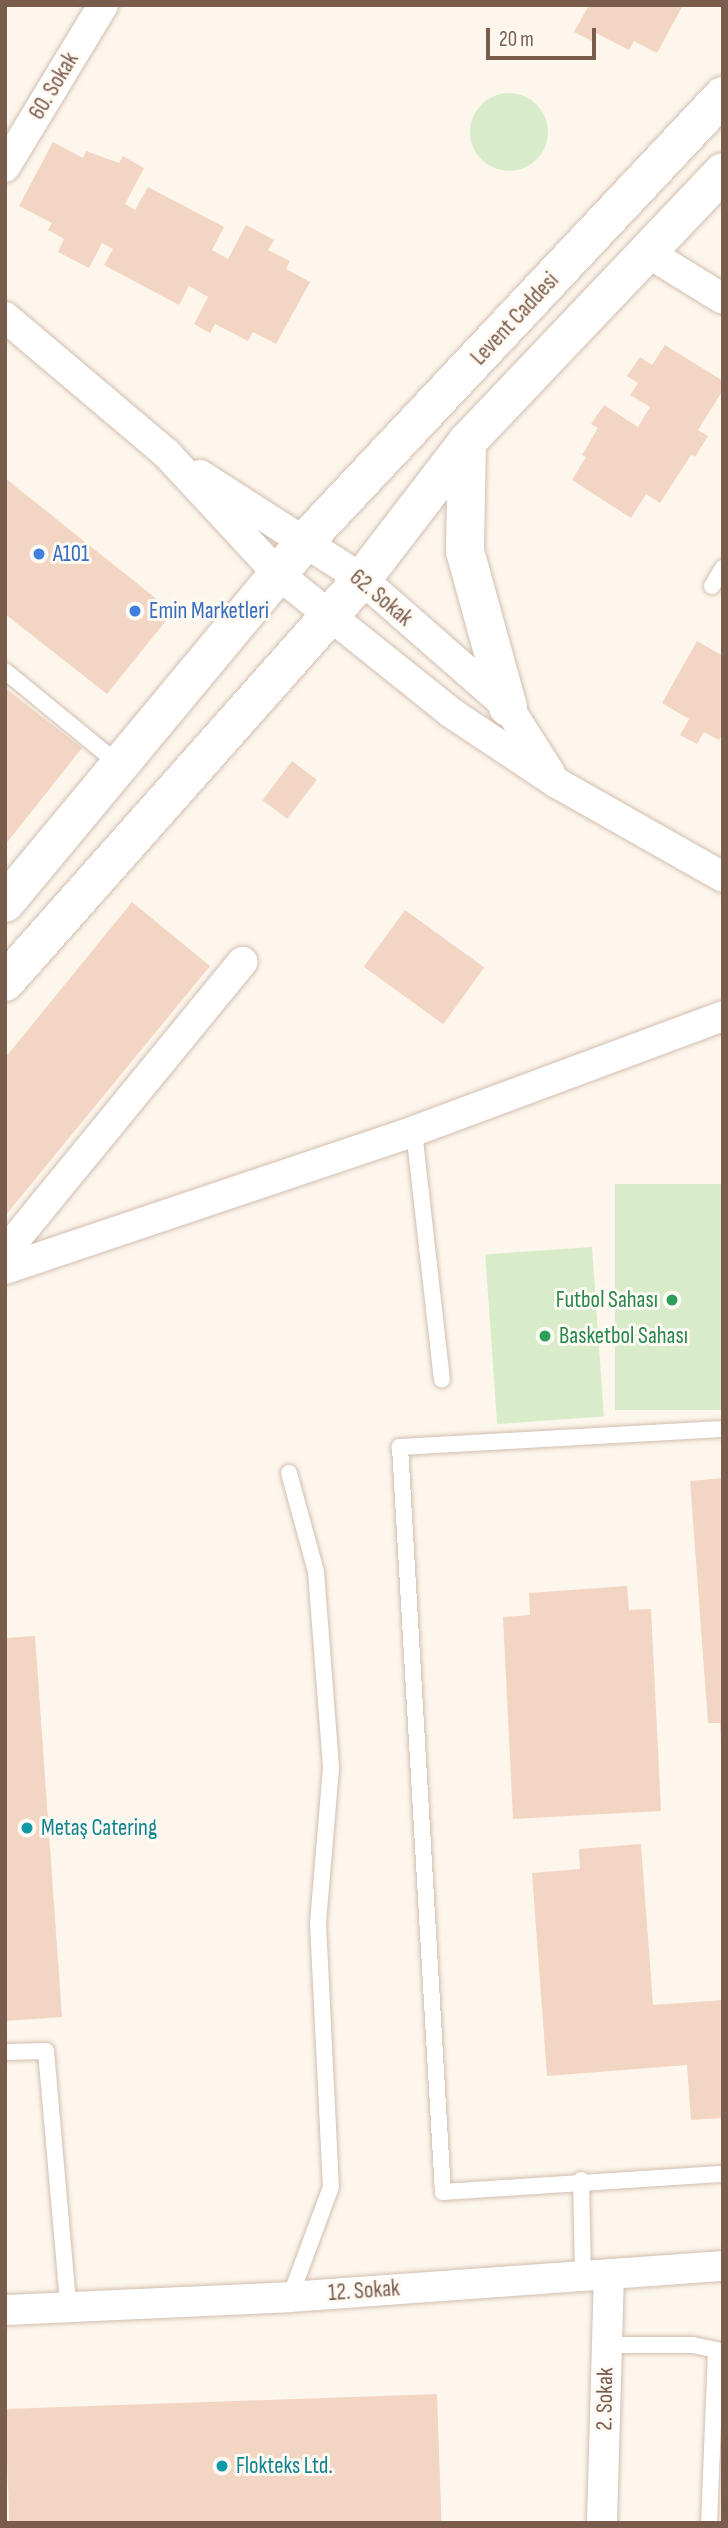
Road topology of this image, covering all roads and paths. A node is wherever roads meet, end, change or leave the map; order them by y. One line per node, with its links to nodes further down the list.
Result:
1 (103, 5): 3 (street, 60. Sokak)
2 (723, 96): 10 (street, Levent Caddesi)
3 (5, 167)
4 (723, 172): 5 (street)
5 (647, 252): 6 (street); 8 (street)
6 (723, 299)
7 (5, 317): 9 (street, 62. Sokak)
8 (467, 442): 13 (street); 17 (street)
9 (167, 454): 10 (street, 62. Sokak); 12 (street, 62. Sokak)
10 (306, 540): 12 (street, Levent Caddesi); 13 (street, 62. Sokak)
11 (723, 568): 14 (lane)
12 (278, 574): 15 (street, 62. Sokak); 18 (street, Levent Caddesi)
13 (362, 579): 15 (street); 17 (street, 62. Sokak)
14 (712, 586)
15 (328, 615): 19 (street, 62. Sokak); 23 (street)
16 (5, 671): 18 (lane)
17 (509, 707): 19 (street, 62. Sokak)
18 (120, 765): 21 (street, Levent Caddesi)
19 (557, 783): 20 (street, 62. Sokak)
20 (723, 877)
21 (5, 903)
22 (242, 962): 26 (street)
23 (5, 982)
24 (723, 1016): 25 (street)
25 (414, 1131): 27 (street); 28 (lane)
26 (5, 1252)
27 (5, 1269)
28 (442, 1379)
29 (723, 1429): 33 (lane)
30 (289, 1473): 36 (lane)
31 (5, 2052): 37 (lane)
32 (723, 2174): 33 (lane)
33 (581, 2180): 35 (lane)
34 (723, 2266): 35 (street, 12. Sokak)
35 (596, 2274): 36 (street, 12. Sokak); 39 (street, 2. Sokak)
36 (290, 2297): 37 (street, 12. Sokak)
37 (68, 2304): 38 (street, 12. Sokak)
38 (5, 2310)
39 (606, 2345): 40 (street, 2. Sokak); 41 (lane)
40 (602, 2523)
41 (709, 2523)

